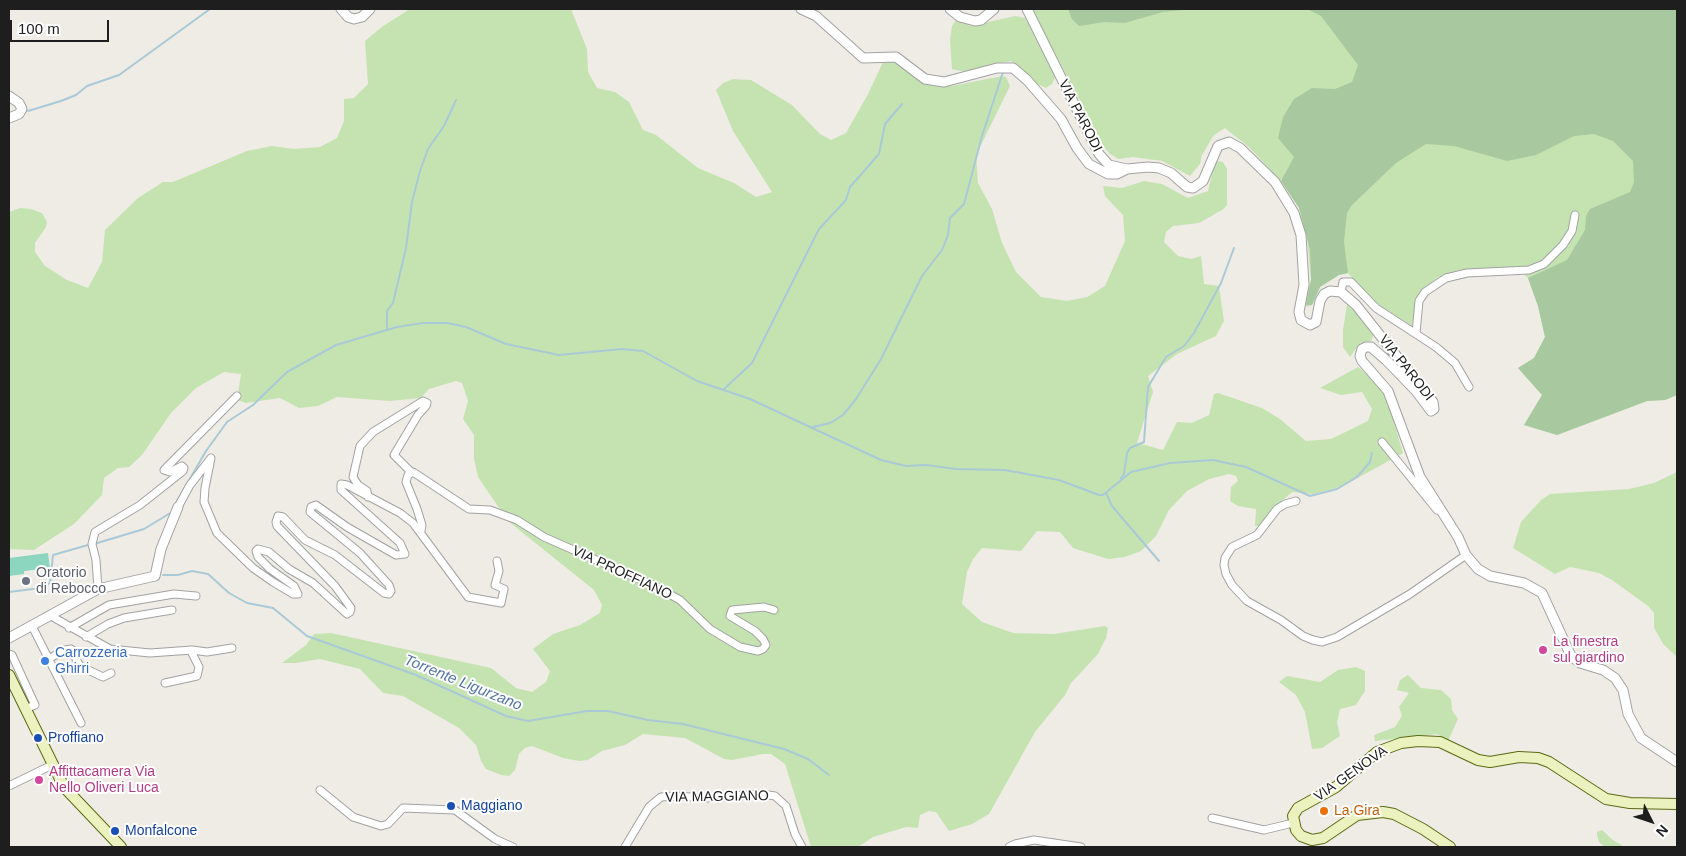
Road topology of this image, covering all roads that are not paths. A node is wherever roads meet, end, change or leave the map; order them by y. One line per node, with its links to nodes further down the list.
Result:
1 (341, 9): 2 (street)
2 (370, 9)
3 (801, 9): 9 (street)
4 (950, 9): 5 (street)
5 (994, 9)
6 (1027, 9): 9 (street, VIA PARODI)
7 (9, 96): 8 (street)
8 (9, 118)
9 (1127, 169): 11 (street, VIA PARODI)
10 (1575, 216): 12 (street)
11 (1341, 292): 12 (street); 20 (street, VIA PARODI)
12 (1416, 334): 13 (street)
13 (1469, 387)
14 (237, 396): 24 (street)
15 (1382, 442): 20 (street)
16 (411, 472): 17 (street, VIA PROFFIANO); 21 (street, VIA PROFFIANO); 27 (street, VIA PROFFIANO)
17 (368, 497): 19 (street, VIA PROFFIANO); 21 (street, VIA PROFFIANO)
18 (1296, 501): 22 (street)
19 (178, 507): 24 (street, VIA PROFFIANO)
20 (1443, 516): 22 (street, VIA PARODI)
21 (421, 531): 23 (street, VIA PROFFIANO)
22 (1466, 555): 44 (street, VIA PARODI)
23 (497, 561)
24 (98, 589): 28 (street, VIA PROFFIANO)
25 (196, 596): 30 (street)
26 (172, 610): 31 (street)
27 (774, 610)
28 (51, 616): 29 (street, VIA PROFFIANO); 30 (street)
29 (32, 626): 32 (street, VIA PROFFIANO); 36 (street)
30 (69, 628): 31 (street)
31 (86, 637): 34 (street)
32 (9, 638)
33 (232, 648): 34 (street)
34 (191, 650): 39 (street)
35 (9, 654): 40 (street)
36 (48, 659): 37 (street); 43 (street)
37 (111, 672)
38 (9, 675): 41 (main road)
39 (165, 683)
40 (28, 688): 41 (street); 42 (street)
41 (20, 696): 42 (main road)
42 (26, 709): 45 (main road)
43 (81, 723)
44 (1677, 762)
45 (52, 765): 46 (street); 51 (main road)
46 (9, 786)
47 (320, 790): 52 (street)
48 (1677, 804): 50 (main road, VIA GENOVA)
49 (1212, 818): 50 (street)
50 (1293, 823): 57 (main road)
51 (121, 847)
52 (514, 847)
53 (625, 847): 54 (street, VIA MAGGIANO)
54 (802, 847)
55 (1009, 847): 56 (street)
56 (1081, 847)
57 (1450, 847)

